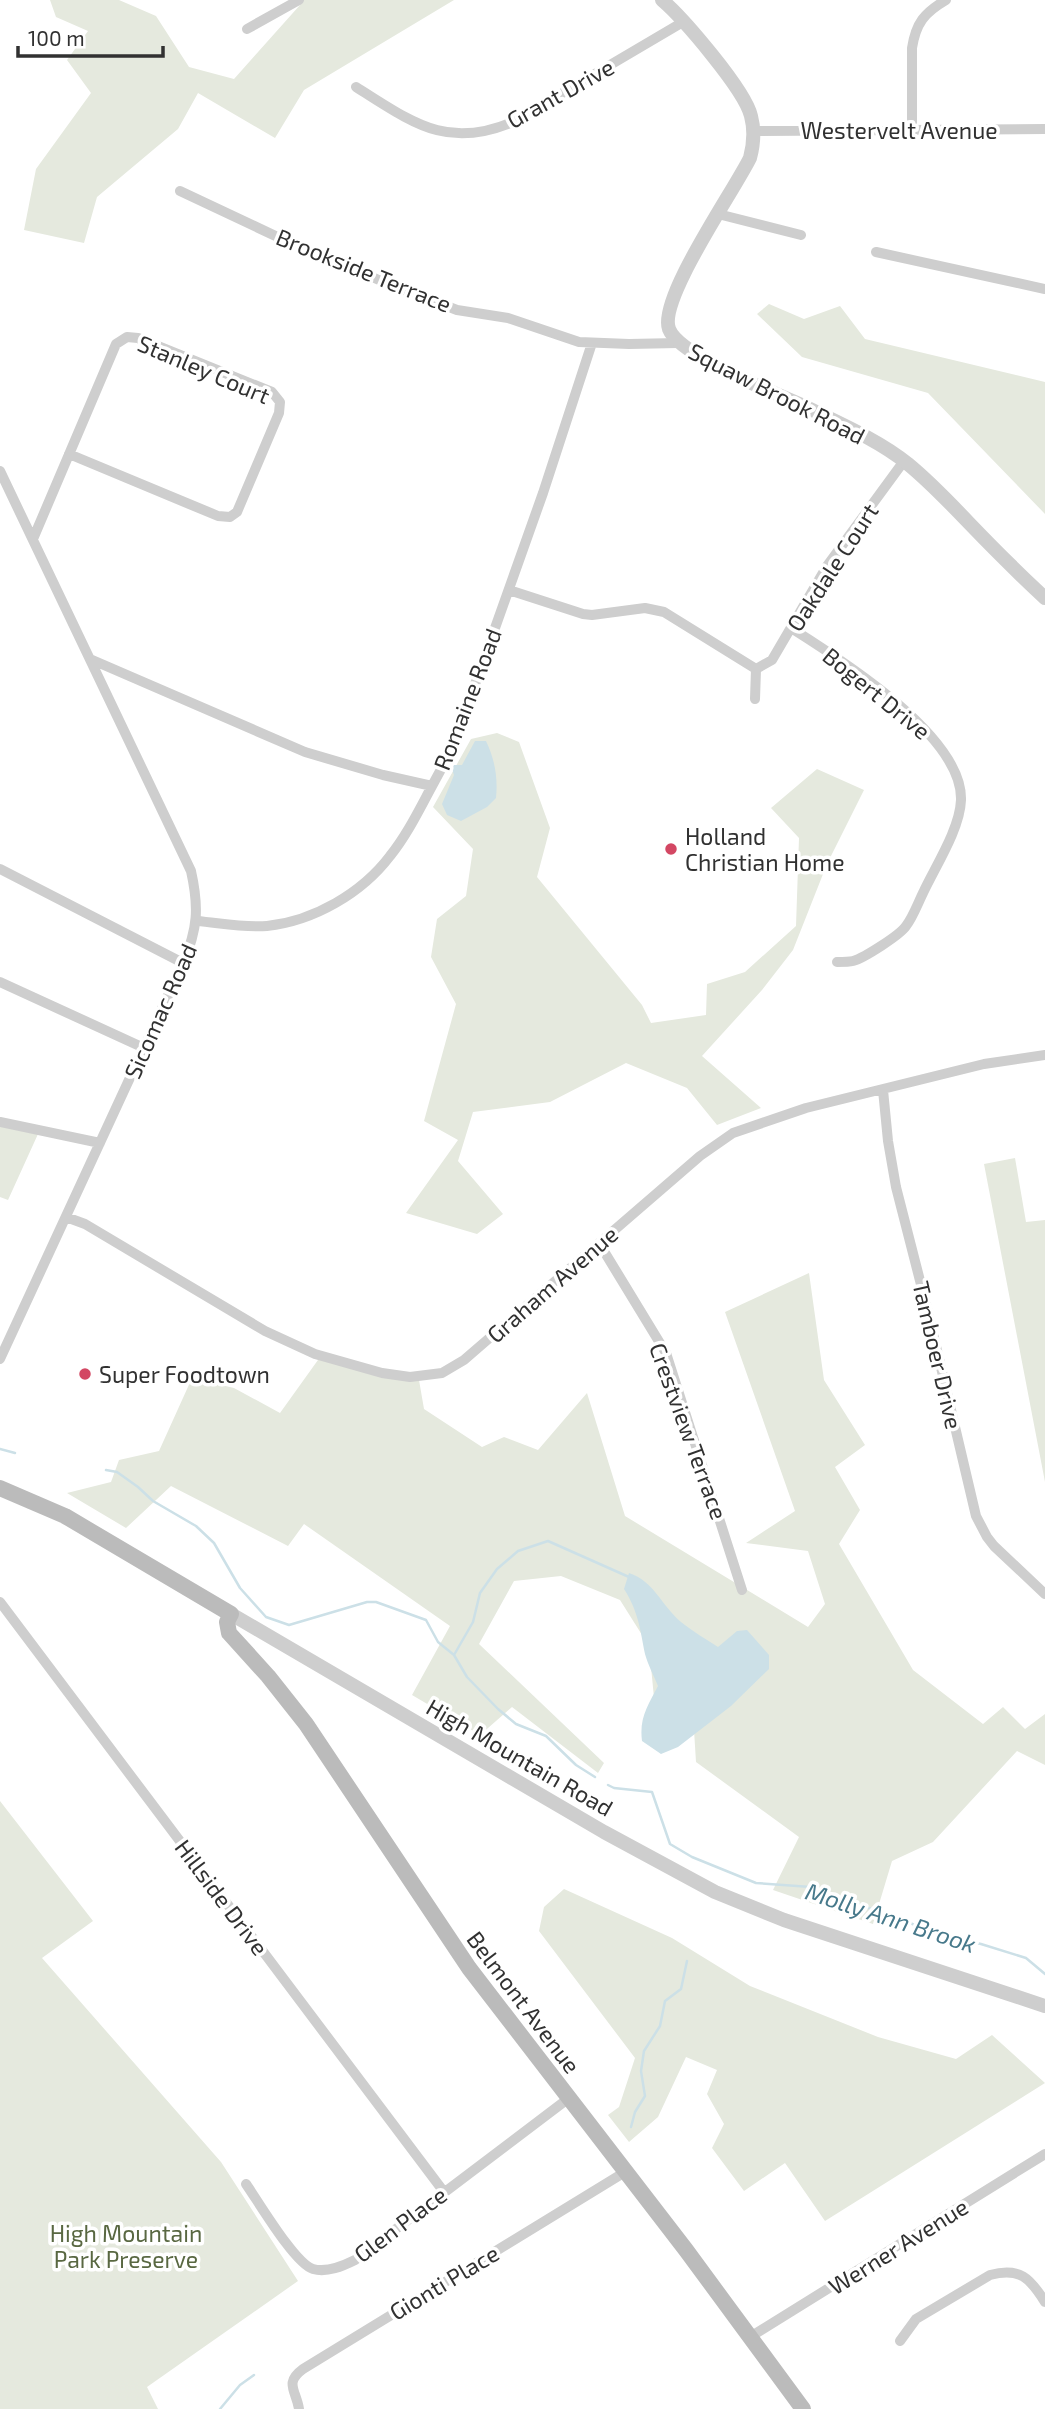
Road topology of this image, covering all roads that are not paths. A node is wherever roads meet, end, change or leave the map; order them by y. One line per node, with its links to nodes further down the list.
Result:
1 (299, 0): 5 (street)
2 (662, 0): 4 (street, Squaw Brook Road)
3 (946, 0): 8 (street)
4 (683, 22): 6 (street, Grant Drive); 9 (street, Squaw Brook Road)
5 (247, 29)
6 (356, 87)
7 (1045, 129): 8 (street, Westervelt Avenue)
8 (912, 130): 9 (street, Westervelt Avenue)
9 (754, 131): 11 (street, Squaw Brook Road)
10 (180, 191): 15 (street, Brookside Terrace)
11 (718, 214): 12 (street); 16 (street, Squaw Brook Road)
12 (801, 235)
13 (876, 252): 14 (street)
14 (1045, 289)
15 (592, 343): 16 (street, Brookside Terrace); 21 (street, Romaine Road)
16 (678, 343): 18 (street, Squaw Brook Road)
17 (69, 454): 17 (street, Stanley Court); 20 (street, Stanley Court)
18 (904, 461): 22 (street, Squaw Brook Road); 23 (street, Oakdale Court)
19 (0, 471): 20 (street, Sicomac Road)
20 (33, 539): 24 (street, Sicomac Road)
21 (509, 590): 25 (street); 27 (street, Romaine Road)
22 (1045, 598)
23 (791, 628): 25 (street, Oakdale Court); 30 (street, Bogert Drive)
24 (90, 659): 27 (street, Romaine Road); 29 (street, Sicomac Road)
25 (756, 669): 26 (street)
26 (755, 699)
27 (432, 786): 29 (street)
28 (0, 869): 31 (street)
29 (197, 921): 31 (street, Sicomac Road)
30 (837, 962)
31 (183, 963): 33 (street, Sicomac Road)
32 (0, 982): 33 (street)
33 (144, 1048): 37 (street, Sicomac Road)
34 (1045, 1055): 35 (street, Graham Avenue)
35 (883, 1090): 39 (street, Graham Avenue); 43 (street, Tamboer Drive)
36 (0, 1122): 37 (street)
37 (100, 1143): 38 (street, Sicomac Road)
38 (66, 1217): 39 (street, Graham Avenue); 40 (street, Sicomac Road)
39 (599, 1243): 42 (street, Crestview Terrace)
40 (0, 1359)
41 (0, 1488): 45 (main road, High Mountain Road)
42 (742, 1590)
43 (1045, 1594)
44 (0, 1602): 51 (street, Hillside Drive)
45 (231, 1614): 46 (street, High Mountain Road); 47 (main road, Belmont Avenue)
46 (1045, 2006)
47 (569, 2098): 49 (main road, Belmont Avenue); 51 (street, Glen Place)
48 (1045, 2154): 53 (street, Werner Avenue)
49 (625, 2172): 53 (main road, Belmont Avenue); 55 (street, Gionti Place)
50 (246, 2184): 51 (street, Glen Place)
51 (444, 2192)
52 (1045, 2302): 54 (street)
53 (750, 2337): 56 (main road, Belmont Avenue)
54 (900, 2341)
55 (299, 2409)
56 (803, 2409)

